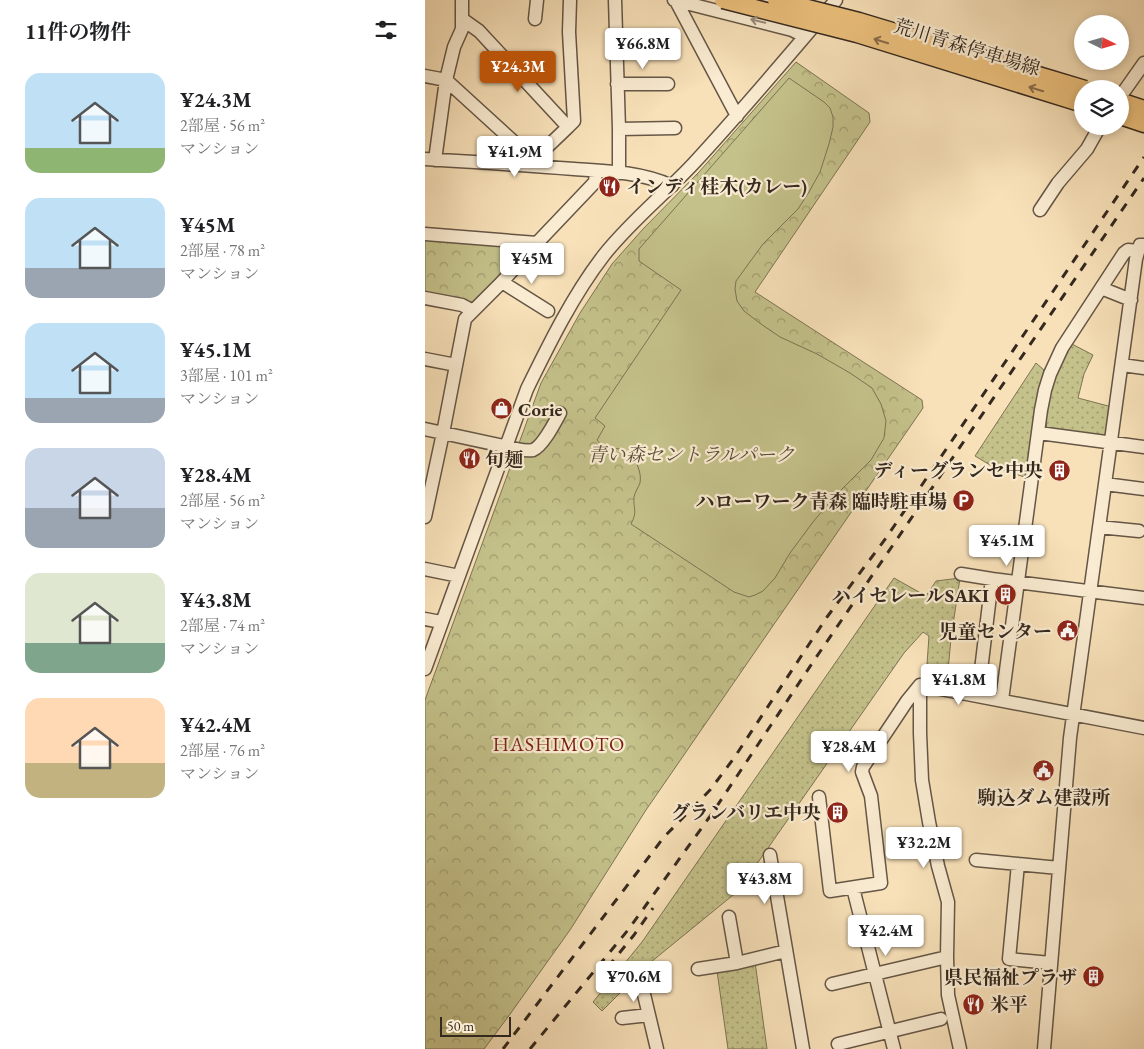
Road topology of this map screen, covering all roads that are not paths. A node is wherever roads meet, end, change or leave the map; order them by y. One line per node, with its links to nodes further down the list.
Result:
1 (462, 0): 9 (street)
2 (537, 0): 10 (street)
3 (570, 0): 25 (street)
4 (615, 0): 15 (street)
5 (675, 0): 11 (street, one-way to 5); 22 (street)
6 (723, 0): 19 (main road, 荒川青森停車場線, one-way to 6, bridge)
7 (776, 0): 18 (main road, 荒川青森停車場線, bridge)
8 (836, 0): 11 (street)
9 (462, 19): 14 (street); 25 (street)
10 (535, 19)
11 (805, 36): 22 (street)
12 (1144, 63): 17 (street)
13 (425, 76): 14 (street)
14 (446, 80): 29 (street); 30 (street)
15 (617, 84): 16 (street); 27 (street)
16 (668, 84)
17 (1129, 84)
18 (1074, 86)
19 (1074, 101)
20 (1129, 104): 21 (main road)
21 (1144, 109)
22 (737, 116): 34 (street)
23 (1129, 119): 24 (main road)
24 (1144, 124)
25 (568, 127): 31 (street)
26 (675, 128): 27 (street)
27 (619, 129): 33 (street)
28 (1096, 135): 35 (street)
29 (514, 142)
30 (430, 160): 31 (street)
31 (541, 166): 32 (street)
32 (596, 170): 33 (street); 37 (street)
33 (619, 173): 34 (street)
34 (672, 186): 54 (street)
35 (1040, 210)
36 (425, 234): 37 (street)
37 (537, 243): 39 (street)
38 (1141, 248): 40 (street); 42 (street)
39 (502, 282): 43 (street); 44 (street)
40 (1101, 288): 42 (street); 52 (street)
41 (425, 298): 43 (street)
42 (1131, 300): 47 (street)
43 (473, 311): 46 (street)
44 (548, 311)
45 (425, 359): 46 (street)
46 (456, 365): 51 (street)
47 (1122, 365): 48 (street); 53 (street)
48 (1144, 368)
49 (560, 413): 54 (street)
50 (425, 430): 51 (street)
51 (443, 433): 54 (street); 58 (street)
52 (1039, 433): 53 (street); 66 (street)
53 (1111, 442): 55 (street); 56 (street)
54 (506, 446): 64 (street)
55 (1144, 447)
56 (1105, 484): 57 (street); 60 (street)
57 (1144, 489)
58 (428, 490): 59 (street)
59 (425, 517)
60 (1099, 527): 61 (street); 67 (street)
61 (1139, 531)
62 (425, 569): 64 (street)
63 (961, 574): 65 (street)
64 (459, 576): 70 (street)
65 (992, 579): 66 (street); 73 (street)
66 (1019, 582): 67 (street); 74 (street)
67 (1090, 592): 68 (street); 75 (street)
68 (1144, 598)
69 (425, 619): 70 (street)
70 (441, 622): 71 (street)
71 (425, 668)
72 (920, 685): 73 (street); 82 (street); 85 (street)
73 (978, 695): 74 (street)
74 (1002, 700): 75 (street)
75 (1074, 714): 76 (street); 81 (street)
76 (1144, 728)
77 (819, 797): 82 (street)
78 (771, 855): 84 (street)
79 (976, 860): 80 (street)
80 (1018, 864): 81 (street); 87 (street)
81 (1059, 868): 87 (street)
82 (853, 888): 89 (street)
83 (729, 917): 86 (street)
84 (786, 951): 86 (street); 98 (street)
85 (947, 957): 89 (street); 100 (street)
86 (737, 962): 88 (street)
87 (1051, 963): 101 (street)
88 (698, 969)
89 (875, 974): 90 (street); 95 (street)
90 (832, 984)
91 (642, 986): 92 (street)
92 (649, 1015): 93 (street); 97 (street)
93 (622, 1018)
94 (941, 1019): 95 (street)
95 (889, 1032): 96 (street); 99 (street)
96 (838, 1044)
97 (657, 1049)
98 (803, 1049)
99 (894, 1049)
100 (960, 1049)
101 (1044, 1049)

